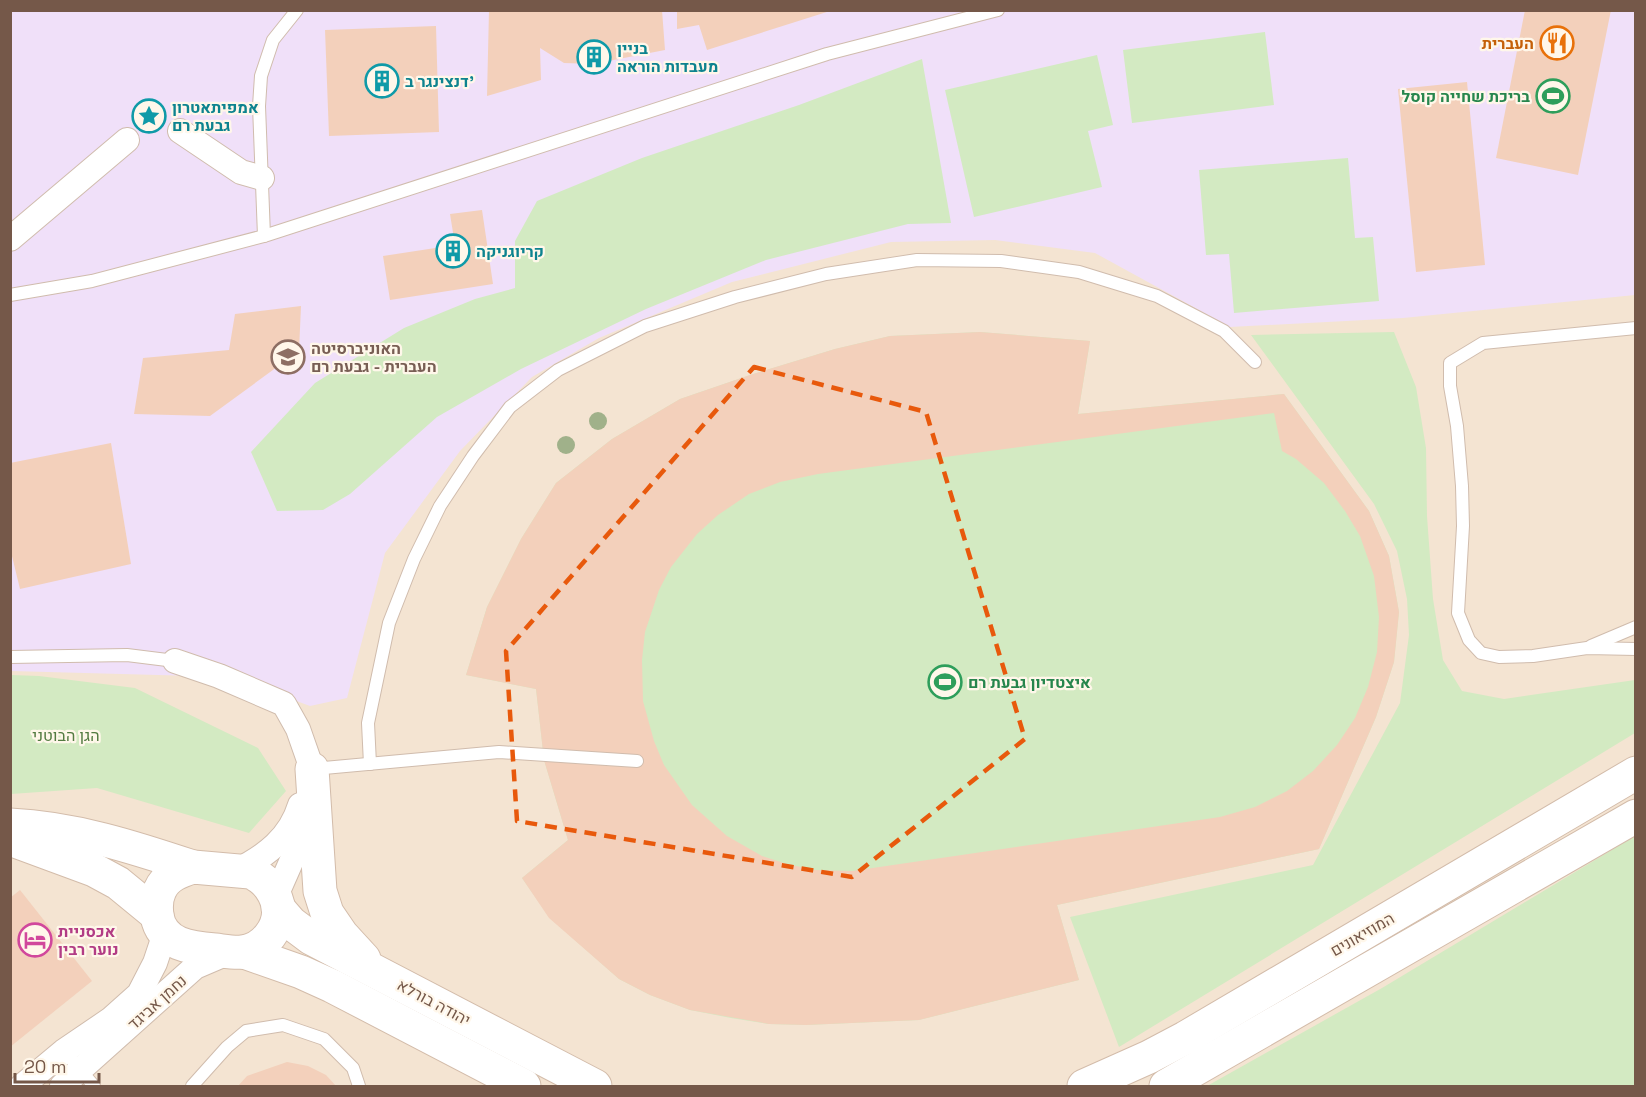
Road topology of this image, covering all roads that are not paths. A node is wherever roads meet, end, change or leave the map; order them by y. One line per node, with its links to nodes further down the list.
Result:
1 (297, 10): 5 (lane)
2 (998, 10): 6 (lane)
3 (180, 131): 5 (street)
4 (127, 140): 7 (street)
5 (262, 178): 6 (lane)
6 (264, 236): 8 (lane)
7 (10, 239)
8 (10, 295)
9 (1635, 328): 12 (lane)
10 (1256, 362): 17 (lane)
11 (1635, 627): 12 (lane)
12 (1587, 648): 13 (lane)
13 (1635, 649)
14 (12, 661): 15 (lane)
15 (175, 661): 18 (street)
16 (637, 761): 17 (lane)
17 (370, 764): 18 (lane)
18 (312, 769): 24 (street); 25 (street); 28 (street)
19 (1635, 773): 36 (street, המוזיאונים)
20 (1635, 816): 37 (street)
21 (10, 825): 23 (street)
22 (10, 839): 26 (street)
23 (193, 867): 24 (street); 26 (street)
24 (236, 871): 25 (street)
25 (277, 902): 27 (street); 28 (street, יהודה בורלא)
26 (161, 924): 27 (street); 29 (street, נחמן אביגד)
27 (238, 952): 30 (street, נחמן אביגד); 34 (street, יהודה בורלא)
28 (375, 971): 35 (street, יהודה בורלא)
29 (64, 1052): 30 (lane); 31 (street, נחמן אביגד)
30 (79, 1081)
31 (22, 1086)
32 (192, 1086): 33 (lane)
33 (360, 1086)
34 (524, 1086)
35 (595, 1086)
36 (1084, 1086)
37 (1166, 1086)

